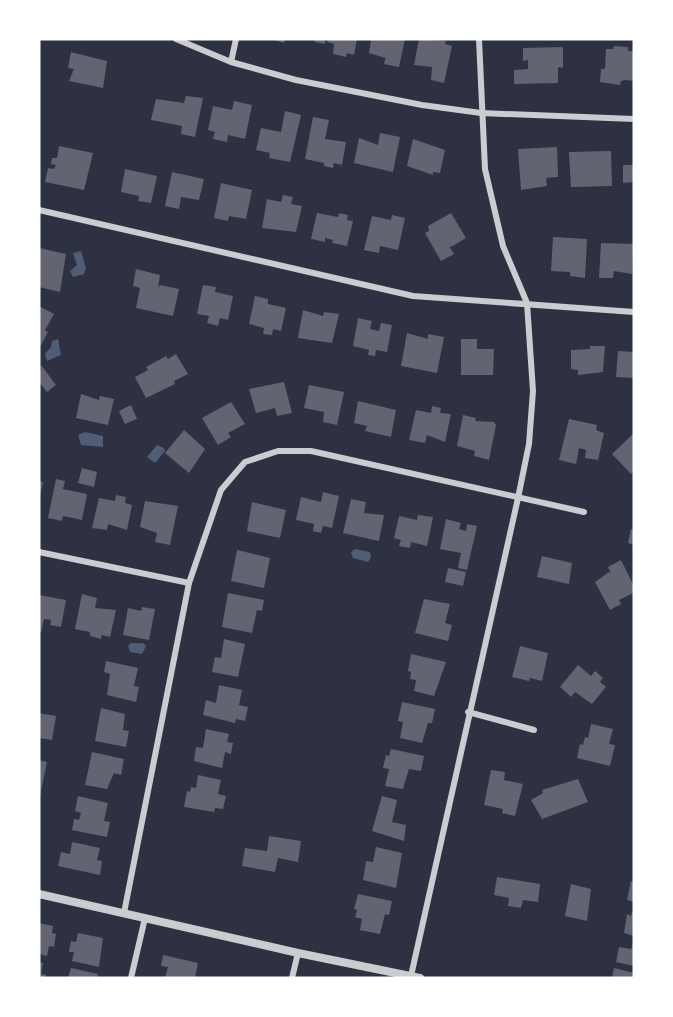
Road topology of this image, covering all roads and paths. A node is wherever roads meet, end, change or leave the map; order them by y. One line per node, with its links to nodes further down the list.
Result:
1 (176, 39): 4 (street)
2 (236, 39): 4 (street)
3 (479, 39): 5 (street)
4 (231, 62): 5 (street)
5 (481, 113): 6 (street); 8 (street)
6 (634, 119)
7 (39, 210): 8 (street)
8 (527, 303): 9 (street); 10 (street)
9 (634, 312)
10 (518, 498): 11 (street); 13 (street); 14 (street)
11 (584, 512)
12 (39, 552): 13 (street)
13 (189, 583): 17 (street)
14 (468, 712): 15 (street); 20 (street)
15 (534, 730)
16 (39, 894): 17 (street)
17 (124, 913): 18 (street)
18 (145, 918): 19 (street); 21 (street)
19 (298, 953): 20 (street); 22 (street)
20 (411, 976): 23 (street)
21 (131, 978)
22 (292, 978)
23 (420, 978)

